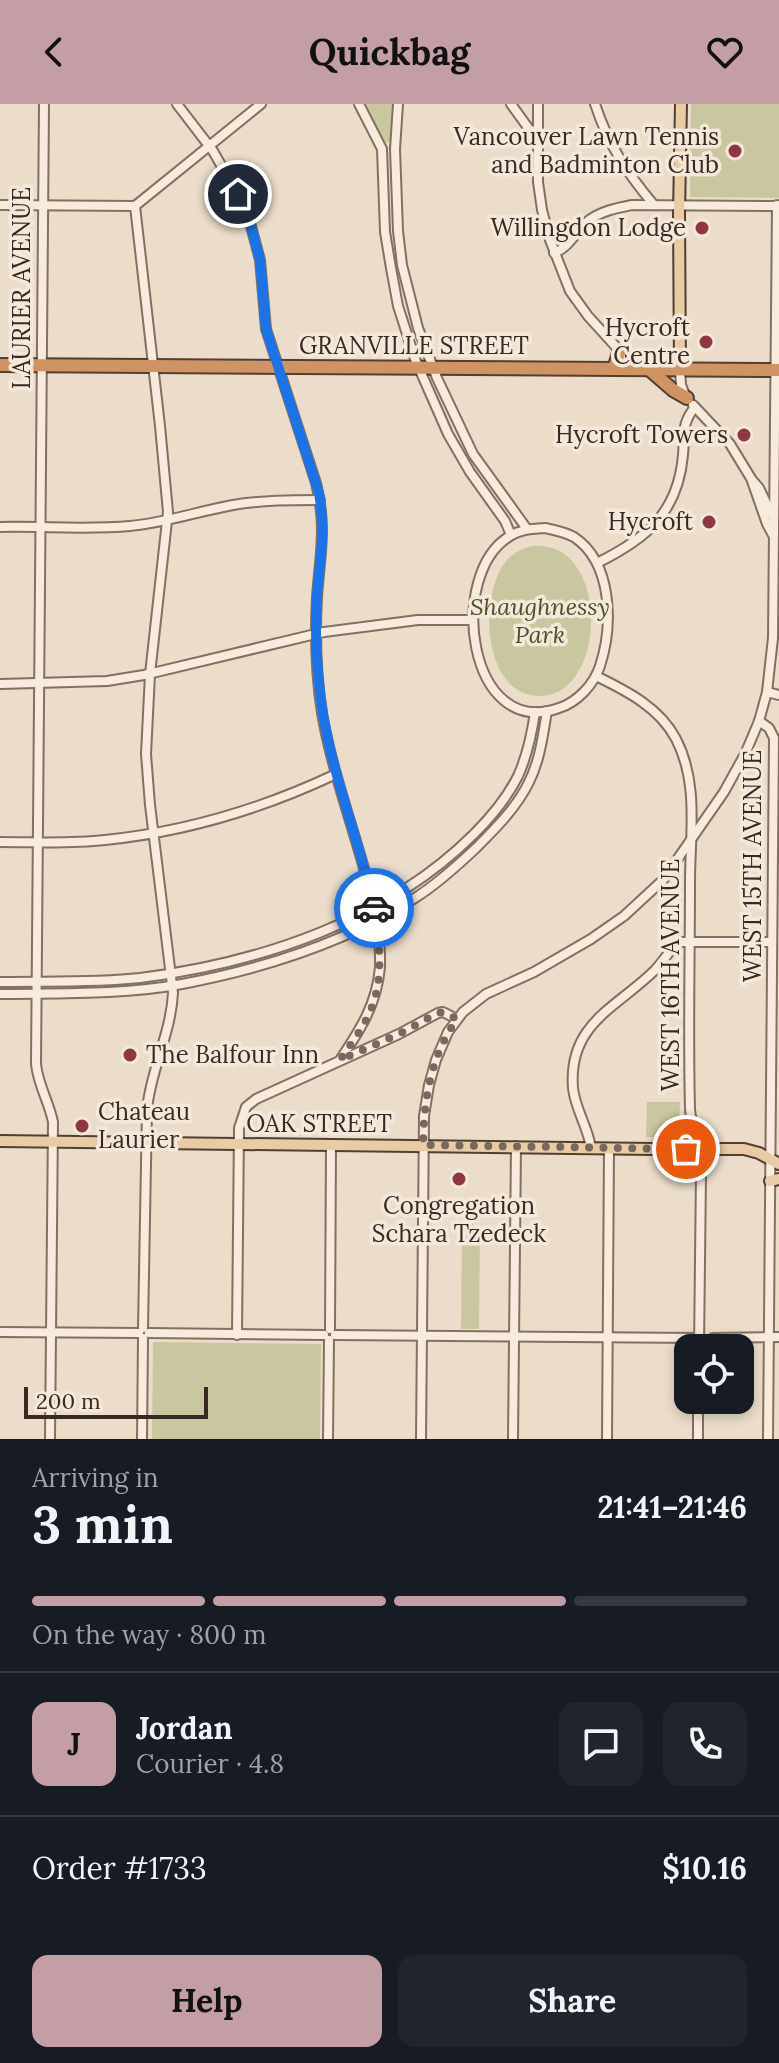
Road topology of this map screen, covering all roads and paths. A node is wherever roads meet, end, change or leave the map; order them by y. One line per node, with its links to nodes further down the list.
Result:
1 (44, 104): 15 (street, LAURIER AVENUE)
2 (177, 104): 11 (street)
3 (261, 104): 11 (street)
4 (359, 104): 12 (street)
5 (398, 104): 13 (street)
6 (511, 104): 10 (street)
7 (538, 104): 10 (street)
8 (595, 104): 16 (street)
9 (681, 104): 17 (main road)
10 (539, 134): 20 (street)
11 (209, 146): 18 (street); 25 (street)
12 (382, 149): 13 (street); 26 (street)
13 (395, 149): 27 (street)
14 (0, 205): 15 (street)
15 (42, 205): 18 (street); 23 (street, LAURIER AVENUE)
16 (654, 205): 17 (street); 20 (street)
17 (679, 205): 19 (street); 30 (main road)
18 (135, 206): 24 (street)
19 (778, 206): 31 (street, WEST 15TH AVENUE)
20 (554, 253): 21 (street)
21 (619, 353): 28 (highway)
22 (0, 365): 23 (highway, GRANVILLE STREET)
23 (41, 365): 24 (highway, GRANVILLE STREET); 37 (street, LAURIER AVENUE)
24 (153, 366): 25 (highway, GRANVILLE STREET); 36 (street)
25 (278, 367): 26 (highway, GRANVILLE STREET); 34 (street)
26 (419, 368): 27 (highway, GRANVILLE STREET); 41 (street)
27 (433, 368): 28 (highway, GRANVILLE STREET); 39 (street)
28 (619, 369): 29 (highway, GRANVILLE STREET)
29 (650, 370): 30 (highway, GRANVILLE STREET); 32 (highway)
30 (680, 370): 31 (highway, GRANVILLE STREET); 32 (street)
31 (778, 370): 35 (street, WEST 15TH AVENUE)
32 (691, 402): 33 (street); 43 (street)
33 (752, 480): 35 (street); 40 (street)
34 (320, 500): 36 (street); 45 (street)
35 (773, 518): 40 (street, WEST 15TH AVENUE)
36 (167, 520): 37 (street); 46 (street)
37 (40, 526): 38 (street); 49 (street, LAURIER AVENUE)
38 (0, 527)
39 (527, 529): 41 (street); 43 (street)
40 (775, 533): 42 (street, WEST 15TH AVENUE)
41 (511, 535): 44 (street)
42 (776, 559): 50 (street, WEST 15TH AVENUE)
43 (597, 563): 47 (street)
44 (473, 620): 45 (street); 53 (street)
45 (316, 634): 46 (street); 55 (street)
46 (150, 674): 49 (street); 56 (street)
47 (596, 676): 52 (street); 57 (street, WEST 16TH AVENUE)
48 (0, 684): 49 (street)
49 (39, 684): 59 (street, LAURIER AVENUE)
50 (767, 692): 51 (street); 54 (street, WEST 15TH AVENUE)
51 (779, 695)
52 (547, 711): 53 (street); 62 (street)
53 (535, 712): 61 (street)
54 (759, 721): 57 (street); 60 (street, WEST 15TH AVENUE)
55 (336, 774): 56 (street); 61 (street)
56 (154, 832): 59 (street); 65 (street)
57 (691, 840): 63 (street, WEST 16TH AVENUE); 72 (street)
58 (0, 842): 59 (street)
59 (38, 842): 67 (street, LAURIER AVENUE)
60 (776, 854): 64 (street, WEST 15TH AVENUE)
61 (374, 907): 62 (street); 65 (street)
62 (376, 920): 68 (street); 73 (street)
63 (691, 942): 64 (street); 81 (street); 83 (street, WEST 16TH AVENUE)
64 (771, 942): 71 (street, WEST 15TH AVENUE)
65 (172, 973): 67 (street); 68 (street)
66 (0, 982): 67 (street)
67 (36, 982): 70 (street, LAURIER AVENUE)
68 (173, 985): 70 (street); 76 (street)
69 (0, 994): 70 (street)
70 (37, 994): 75 (street, LAURIER AVENUE)
71 (775, 1014): 84 (street, WEST 15TH AVENUE)
72 (457, 1019): 73 (street); 79 (street)
73 (340, 1060): 77 (street)
74 (0, 1141): 75 (main road, OAK STREET)
75 (53, 1141): 76 (main road, OAK STREET); 87 (street, LAURIER AVENUE)
76 (146, 1142): 77 (main road, OAK STREET); 88 (street)
77 (238, 1144): 78 (main road, OAK STREET); 90 (street)
78 (331, 1145): 79 (main road, OAK STREET); 91 (street)
79 (423, 1145): 80 (main road, OAK STREET); 92 (street)
80 (516, 1146): 81 (main road, OAK STREET); 93 (street)
81 (591, 1148): 82 (main road, OAK STREET)
82 (609, 1148): 83 (main road, OAK STREET); 94 (street)
83 (699, 1148): 84 (main road, OAK STREET); 89 (street, WEST 16TH AVENUE)
84 (775, 1162): 85 (street, WEST 15TH AVENUE)
85 (775, 1180): 97 (street, WEST 15TH AVENUE)
86 (0, 1332): 87 (street)
87 (51, 1333): 88 (street); 100 (street, LAURIER AVENUE)
88 (144, 1333): 90 (street); 101 (street)
89 (699, 1334)
90 (237, 1335): 91 (street)
91 (330, 1335): 92 (street); 102 (street)
92 (422, 1337): 93 (street); 103 (street)
93 (515, 1337): 94 (street); 104 (street)
94 (608, 1337): 98 (street); 105 (street)
95 (779, 1337): 97 (street)
96 (754, 1338): 97 (street)
97 (769, 1338): 107 (street, WEST 15TH AVENUE)
98 (674, 1339)
99 (698, 1414): 106 (street)
100 (50, 1439)
101 (142, 1439)
102 (328, 1439)
103 (421, 1439)
104 (513, 1439)
105 (607, 1439)
106 (698, 1439)
107 (768, 1439)

